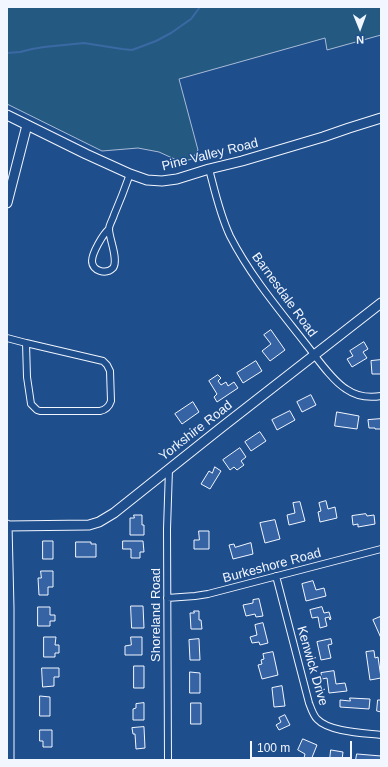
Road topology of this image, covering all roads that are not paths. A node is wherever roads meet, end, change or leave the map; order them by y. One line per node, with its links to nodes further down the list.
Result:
1 (7, 115): 3 (street, Pine Valley Road)
2 (381, 118): 4 (street, Pine Valley Road)
3 (27, 125): 5 (street, Pine Valley Road); 6 (street)
4 (209, 169): 5 (street, Pine Valley Road); 11 (street, Barnesdale Road)
5 (130, 174): 7 (street)
6 (7, 203)
7 (109, 229): 7 (street)
8 (381, 303): 11 (street, Yorkshire Road)
9 (7, 338): 10 (street)
10 (26, 343): 10 (street)
11 (314, 355): 12 (street, Barnesdale Road); 13 (street, Yorkshire Road)
12 (381, 396)
13 (169, 469): 14 (street, Yorkshire Road); 17 (street, Shoreland Road)
14 (7, 526): 19 (street)
15 (381, 549): 16 (street, Burkeshore Road)
16 (276, 576): 17 (street, Burkeshore Road); 18 (street, Kenwick Drive)
17 (168, 598): 20 (street, Shoreland Road)
18 (381, 735)
19 (10, 760)
20 (168, 760)

